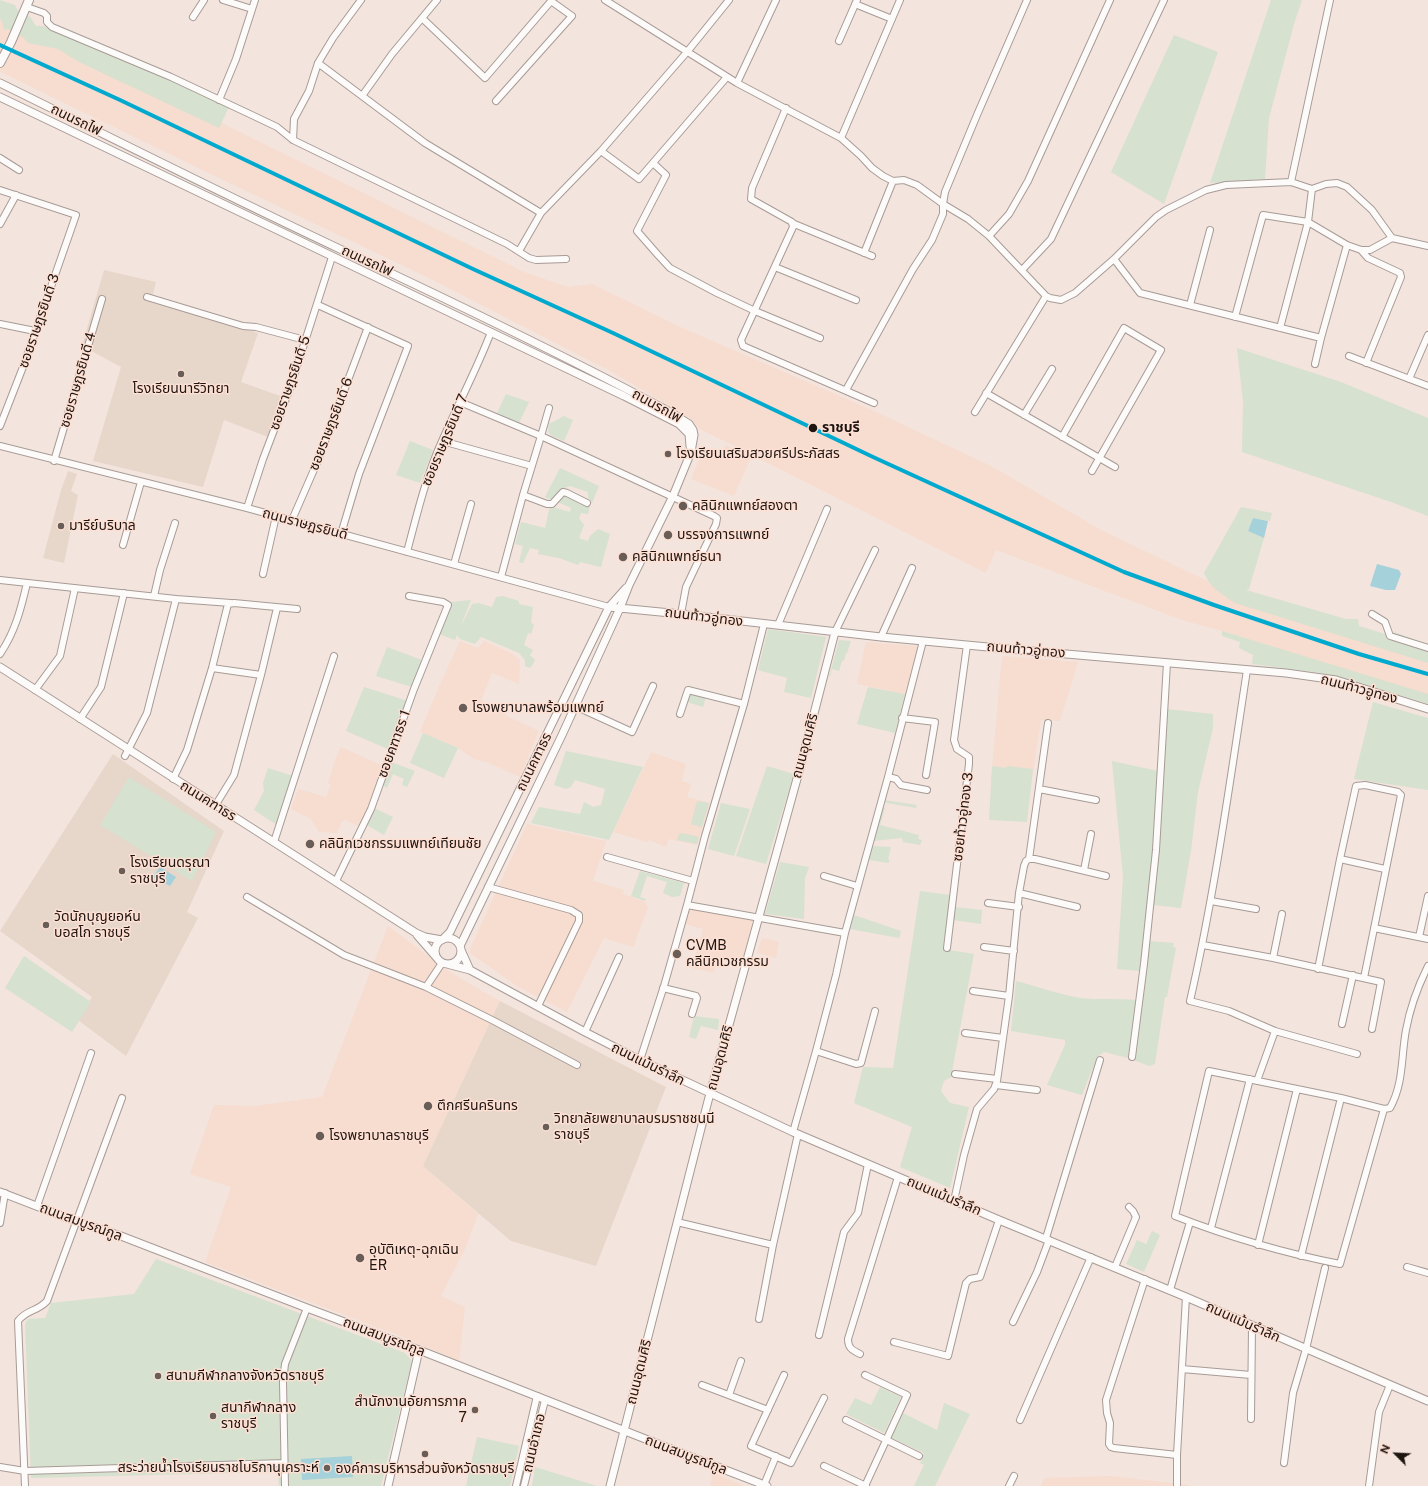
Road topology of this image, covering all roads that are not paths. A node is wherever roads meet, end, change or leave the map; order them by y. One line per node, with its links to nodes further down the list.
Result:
1 (204, 0): 18 (street)
2 (223, 0): 17 (street)
3 (255, 0): 17 (street)
4 (361, 0): 24 (street)
5 (437, 0): 19 (street)
6 (605, 0): 22 (street)
7 (729, 0): 22 (street)
8 (776, 0): 27 (street)
9 (900, 0): 20 (street)
10 (1027, 0): 44 (street)
11 (1110, 0): 50 (street)
12 (1164, 0): 62 (street)
13 (1330, 0): 40 (street)
14 (552, 1): 19 (street); 31 (street)
15 (856, 2): 20 (street); 21 (street)
16 (27, 6): 23 (main road); 30 (street)
17 (252, 9): 30 (street)
18 (193, 17)
19 (422, 18): 28 (street)
20 (892, 18): 33 (street)
21 (840, 41)
22 (687, 52): 25 (street); 35 (street)
23 (0, 63)
24 (318, 63): 28 (street); 34 (street)
25 (727, 77): 27 (street); 37 (street)
26 (0, 83): 63 (street, ถนนรถไฟ)
27 (738, 83): 32 (street)
28 (362, 96): 45 (street)
29 (0, 97): 58 (street, ถนนรถไฟ)
30 (219, 100): 34 (street)
31 (496, 102)
32 (786, 108): 33 (street); 47 (street)
33 (841, 138): 39 (street)
34 (293, 140): 55 (street)
35 (601, 151): 37 (street); 45 (street)
36 (0, 158): 38 (street)
37 (653, 163): 71 (street)
38 (19, 170)
39 (893, 180): 44 (street); 56 (street)
40 (1291, 182): 41 (street); 60 (street)
41 (1312, 189): 46 (street); 51 (street)
42 (0, 190): 43 (street)
43 (16, 195): 48 (street); 76 (street, ซอยราษฎรยินดี 3)
44 (943, 204): 50 (street); 88 (street)
45 (541, 213): 55 (street)
46 (1308, 222): 52 (street); 72 (street); 75 (street)
47 (792, 223): 56 (street); 61 (street)
48 (0, 224)
49 (1210, 230): 70 (street)
50 (989, 236): 62 (street)
51 (1392, 238): 53 (street); 54 (street)
52 (1348, 245): 54 (street); 80 (street)
53 (1428, 246)
54 (1361, 250): 83 (street)
55 (519, 251): 59 (street)
56 (864, 253): 57 (street)
57 (872, 256)
58 (332, 257): 64 (street, ถนนรถไฟ); 69 (street, ซอยราษฎรยินดี 5)
59 (566, 259)
60 (1114, 259): 65 (street); 70 (street)
61 (775, 267): 68 (street); 71 (street)
62 (1022, 270): 65 (street)
63 (407, 279): 64 (street); 100 (street, ถนนรถไฟ)
64 (402, 289): 77 (street, ถนนรถไฟ)
65 (1046, 296): 89 (street)
66 (148, 297): 81 (street)
67 (102, 299): 102 (street, ซอยราษฎรยินดี 4)
68 (856, 300)
69 (318, 305): 74 (street); 81 (street, ซอยราษฎรยินดี 5)
70 (1190, 305): 72 (street)
71 (755, 311): 79 (street); 88 (street)
72 (1236, 317): 75 (street)
73 (0, 324): 76 (street)
74 (368, 327): 114 (street, ซอยราษฎรยินดี 6); 116 (street)
75 (1280, 328): 80 (street)
76 (35, 331): 95 (street, ซอยราษฎรยินดี 3)
77 (491, 332): 90 (street, ซอยราษฎรยินดี 7); 100 (street, ถนนรถไฟ)
78 (1428, 335): 86 (street)
79 (820, 338)
80 (1321, 338): 84 (street)
81 (305, 340): 111 (street, ซอยราษฎรยินดี 5)
82 (1349, 356): 83 (street)
83 (1366, 363): 86 (street)
84 (1315, 364)
85 (1052, 369): 94 (street)
86 (1410, 379): 87 (street)
87 (1428, 386)
88 (846, 390): 91 (street)
89 (986, 393): 93 (street); 94 (street)
90 (460, 402): 96 (street); 98 (street, ซอยราษฎรยินดี 7)
91 (874, 402)
92 (549, 408): 96 (street)
93 (975, 412)
94 (1024, 415): 97 (street)
95 (0, 426)
96 (541, 436): 103 (street); 108 (street)
97 (1062, 437): 101 (street); 101 (street)
98 (442, 440): 103 (street); 119 (street, ซอยราษฎรยินดี 7)
99 (0, 446): 102 (street, ถนนราษฎรยินดี)
100 (690, 452): 108 (street, ถนนคฑาธร)
101 (1100, 458): 104 (street); 105 (street)
102 (54, 461): 106 (street, ถนนราษฎรยินดี)
103 (532, 466): 107 (street)
104 (1115, 467)
105 (1092, 471)
106 (142, 482): 111 (street, ถนนราษฎรยินดี); 117 (street)
107 (523, 495): 109 (street); 123 (street)
108 (673, 496): 126 (street, ถนนคฑาธร); 137 (street)
109 (587, 503)
110 (471, 504): 120 (street)
111 (247, 508): 113 (street, ถนนราษฎรยินดี)
112 (827, 509): 140 (street)
113 (276, 516): 114 (street, ถนนราษฎรยินดี); 122 (street)
114 (292, 520): 116 (street, ถนนราษฎรยินดี)
115 (175, 523): 129 (street)
116 (341, 534): 119 (street, ถนนราษฎรยินดี)
117 (123, 545)
118 (875, 550): 141 (street)
119 (407, 552): 120 (street, ถนนราษฎรยินดี)
120 (454, 564): 123 (street, ถนนราษฎรยินดี)
121 (912, 568): 142 (street)
122 (263, 574)
123 (502, 577): 133 (street, ถนนราษฎรยินดี)
124 (0, 580): 125 (street)
125 (27, 583): 127 (street); 146 (street)
126 (629, 586): 133 (street, ถนนคฑาธร); 135 (street, ถนนคฑาธร)
127 (75, 588): 128 (street); 154 (street)
128 (124, 593): 129 (street); 160 (street)
129 (154, 596): 131 (street)
130 (409, 596): 179 (street, ซอยคฑาธร 1)
131 (176, 599): 132 (street); 162 (street)
132 (232, 603): 134 (street); 150 (street)
133 (609, 607): 135 (street, ถนนท้าวอู่ทอง); 199 (street, ถนนคฑาธร)
134 (277, 608): 136 (street); 152 (street)
135 (620, 608): 137 (street, ถนนท้าวอู่ทอง); 156 (street, ถนนคฑาธร)
136 (297, 609)
137 (682, 614): 139 (street, ถนนท้าวอู่ทอง)
138 (1372, 614): 145 (street)
139 (764, 624): 140 (street, ถนนท้าวอู่ทอง); 155 (street)
140 (778, 625): 141 (street, ถนนท้าวอู่ทอง)
141 (835, 632): 142 (street, ถนนท้าวอู่ทอง); 193 (street, ถนนอุดมศิริ)
142 (881, 637): 143 (street, ถนนท้าวอู่ทอง)
143 (923, 641): 144 (street, ถนนท้าวอู่ทอง); 159 (street)
144 (967, 645): 148 (street, ถนนท้าวอู่ทอง); 203 (street, ซอยท้าวอู่ทอง 3)
145 (1428, 648)
146 (0, 654)
147 (334, 656): 171 (street)
148 (1167, 663): 151 (street, ถนนท้าวอู่ทอง); 229 (street)
149 (0, 667): 154 (street, ถนนคฑาธร)
150 (212, 668): 152 (street); 165 (street)
151 (1247, 670): 157 (street, ถนนท้าวอู่ทอง); 186 (street)
152 (261, 675): 169 (street)
153 (653, 686): 156 (street)
154 (36, 690): 160 (street, ถนนคฑาธร)
155 (744, 704): 158 (street); 180 (street)
156 (575, 706): 182 (street, ถนนคฑาธร)
157 (1428, 709)
158 (680, 714)
159 (902, 718): 163 (street); 164 (street)
160 (80, 719): 162 (street, ถนนคฑาธร)
161 (1048, 723): 166 (street)
162 (126, 753): 165 (street, ถนนคฑาธร)
163 (926, 775)
164 (888, 777): 167 (street); 181 (street)
165 (173, 779): 169 (street, ถนนคฑาธร)
166 (1039, 789): 168 (street); 173 (street)
167 (927, 790)
168 (1096, 800)
169 (215, 806): 171 (street, ถนนคฑาธร)
170 (1092, 834): 176 (street)
171 (274, 842): 179 (street, ถนนคฑาธร)
172 (607, 857): 180 (street)
173 (1029, 859): 176 (street); 183 (street)
174 (1340, 859): 175 (street); 175 (street); 209 (street)
175 (1385, 869): 194 (street)
176 (1084, 870): 178 (street)
177 (824, 876): 181 (street)
178 (1106, 876)
179 (336, 881): 195 (street, ถนนคฑาธร)
180 (693, 881): 188 (street)
181 (857, 886): 196 (street)
182 (488, 887): 202 (street, ถนนคฑาธร); 217 (street)
183 (1019, 893): 189 (street); 190 (street)
184 (1428, 896): 197 (street)
185 (247, 897): 213 (street)
186 (1211, 901): 191 (street); 200 (street)
187 (988, 903): 189 (street)
188 (687, 905): 193 (street); 214 (street)
189 (1019, 907): 204 (street)
190 (1078, 907)
191 (1256, 909)
192 (1282, 914): 206 (street)
193 (758, 918): 196 (street); 238 (street, ถนนอุดมศิริ)
194 (1374, 928): 197 (street); 212 (street)
195 (416, 933): 199 (street, ถนนคฑาธร); 207 (street, ถนนคฑาธร)
196 (845, 933): 226 (street)
197 (1419, 937): 198 (street)
198 (1428, 939)
199 (442, 940): 202 (street); 207 (street)
200 (1203, 945): 206 (street); 222 (street)
201 (984, 947): 204 (street)
202 (460, 948): 207 (street); 210 (street)
203 (947, 948)
204 (1014, 951): 216 (street)
205 (619, 957): 223 (street)
206 (1273, 958): 209 (street)
207 (442, 962): 210 (street, ถนนแม้นรำลึก); 213 (street)
208 (1428, 966): 241 (street)
209 (1318, 969): 211 (street)
210 (470, 970): 217 (street, ถนนแม้นรำลึก)
211 (1353, 976): 212 (street); 220 (street)
212 (1364, 978): 221 (street)
213 (426, 987): 232 (street)
214 (663, 988): 219 (street); 230 (street)
215 (973, 991): 216 (street)
216 (1009, 996): 225 (street)
217 (538, 1006): 223 (street, ถนนแม้นรำลึก)
218 (875, 1011): 226 (street)
219 (692, 1014)
220 (1342, 1024)
221 (1372, 1029)
222 (1275, 1031): 228 (street); 234 (street)
223 (585, 1032): 230 (street, ถนนแม้นรำลึก)
224 (965, 1033): 225 (street)
225 (1004, 1038): 235 (street)
226 (816, 1052): 242 (street)
227 (91, 1053): 247 (street)
228 (1357, 1054)
229 (1132, 1057)
230 (640, 1060): 238 (street, ถนนแม้นรำลึก)
231 (1100, 1060): 255 (street)
232 (577, 1065)
233 (956, 1074): 235 (street)
234 (1253, 1080): 237 (street); 253 (street); 254 (street)
235 (996, 1082): 236 (street); 246 (street)
236 (1038, 1090)
237 (1297, 1090): 240 (street); 257 (street)
238 (710, 1094): 242 (street, ถนนแม้นรำลึก); 252 (street, ถนนอุดมศิริ)
239 (122, 1098): 250 (street)
240 (1340, 1098): 241 (street); 258 (street)
241 (1384, 1109): 258 (street)
242 (795, 1133): 243 (street, ถนนแม้นรำลึก); 256 (street)
243 (868, 1164): 244 (street, ถนนแม้นรำลึก); 271 (street)
244 (898, 1177): 246 (street, ถนนแม้นรำลึก); 275 (street)
245 (2, 1192): 247 (street, ถนนสมบูรณ์กูล); 251 (street)
246 (954, 1201): 249 (street, ถนนแม้นรำลึก)
247 (37, 1206): 250 (street, ถนนสมบูรณ์กูล)
248 (1129, 1207): 260 (street)
249 (1000, 1220): 255 (street, ถนนแม้นรำลึก); 272 (street)
250 (76, 1221): 267 (street, ถนนสมบูรณ์กูล); 301 (street)
251 (0, 1222)
252 (677, 1222): 256 (street); 292 (street, ถนนอุดมศิริ)
253 (1190, 1222): 254 (street); 265 (street)
254 (1211, 1228): 257 (street)
255 (1047, 1239): 259 (street, ถนนแม้นรำลึก); 269 (street)
256 (773, 1245): 268 (street)
257 (1258, 1245): 258 (street)
258 (1301, 1256)
259 (1091, 1257): 260 (street, ถนนแม้นรำลึก); 291 (street)
260 (1115, 1267): 264 (street, ถนนแม้นรำลึก)
261 (1407, 1267): 263 (street)
262 (1325, 1268): 273 (street)
263 (1428, 1274)
264 (1145, 1279): 265 (street, ถนนแม้นรำลึก); 294 (street)
265 (1170, 1290): 266 (street, ถนนแม้นรำลึก)
266 (1186, 1297): 270 (street, ถนนแม้นรำลึก); 277 (street)
267 (307, 1308): 274 (street, ถนนสมบูรณ์กูล); 297 (street)
268 (759, 1319)
269 (1013, 1322)
270 (1252, 1326): 273 (street, ถนนแม้นรำลึก); 278 (street)
271 (819, 1335)
272 (894, 1342)
273 (1306, 1349): 282 (street, ถนนแม้นรำลึก); 298 (street)
274 (420, 1350): 283 (street, ถนนสมบูรณ์กูล); 306 (street)
275 (860, 1354)
276 (741, 1361): 284 (street)
277 (1182, 1369): 278 (street); 294 (street)
278 (1251, 1374): 289 (street)
279 (784, 1375): 288 (street)
280 (865, 1375): 293 (street)
281 (702, 1385): 284 (street)
282 (1390, 1385): 287 (street, ถนนแม้นรำลึก); 313 (street)
283 (537, 1396): 286 (street, ถนนสมบูรณ์กูล); 307 (street)
284 (729, 1396): 288 (street)
285 (824, 1398): 295 (street)
286 (544, 1400): 292 (street, ถนนสมบูรณ์กูล); 308 (street, ถนนอำเภอ)
287 (1428, 1401)
288 (768, 1410): 295 (street)
289 (1251, 1419)
290 (846, 1420): 293 (street)
291 (1020, 1420)
292 (625, 1431): 303 (street, ถนนสมบูรณ์กูล); 309 (street, ถนนอุดมศิริ)
293 (886, 1440): 296 (street); 310 (street)
294 (1177, 1455): 312 (street)
295 (776, 1456): 303 (street)
296 (918, 1456)
297 (284, 1463): 301 (street); 305 (street)
298 (1284, 1463)
299 (824, 1466): 310 (street)
300 (0, 1467): 301 (street)
301 (25, 1471): 304 (street)
302 (1014, 1476): 311 (street)
303 (766, 1485)
304 (25, 1486)
305 (285, 1486)
306 (388, 1486)
307 (516, 1486)
308 (524, 1486)
309 (610, 1486)
310 (866, 1486)
311 (1009, 1486)
312 (1177, 1486)
313 (1369, 1486)

